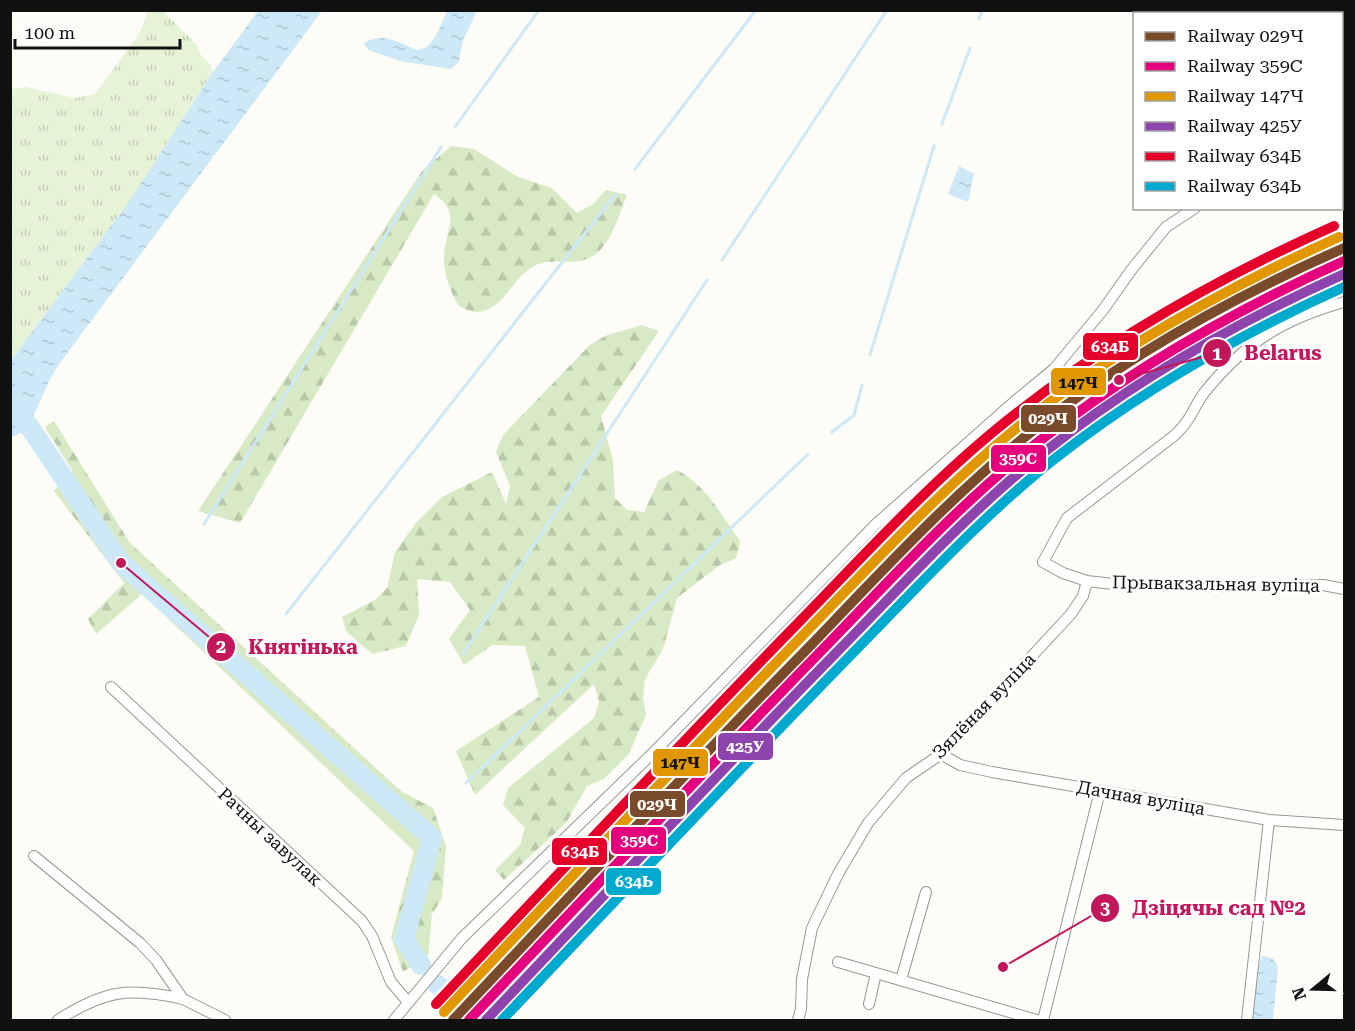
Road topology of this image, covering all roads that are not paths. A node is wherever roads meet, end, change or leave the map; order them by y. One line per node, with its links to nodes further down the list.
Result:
1 (1193, 210): 16 (street)
2 (1344, 302): 3 (street, Прывакзальная вуліца)
3 (1087, 581): 4 (street, Прывакзальная вуліца); 6 (street, Зялёная вуліца)
4 (1344, 589)
5 (111, 687): 16 (street, Рачны завулак)
6 (941, 754): 7 (street, Дачная вуліца); 21 (street, Зялёная вуліца)
7 (1100, 791): 8 (street, Дачная вуліца); 23 (street)
8 (1269, 820): 9 (street, Дачная вуліца); 24 (street)
9 (1344, 825)
10 (34, 856): 15 (street)
11 (926, 892): 14 (street)
12 (838, 962): 13 (street)
13 (876, 973): 14 (street); 17 (street)
14 (901, 980): 22 (street)
15 (183, 999): 18 (street); 19 (street)
16 (408, 1002): 20 (street)
17 (869, 1004)
18 (58, 1020)
19 (225, 1020)
20 (394, 1020)
21 (798, 1020)
22 (1037, 1020)
23 (1043, 1020)
24 (1247, 1020)

